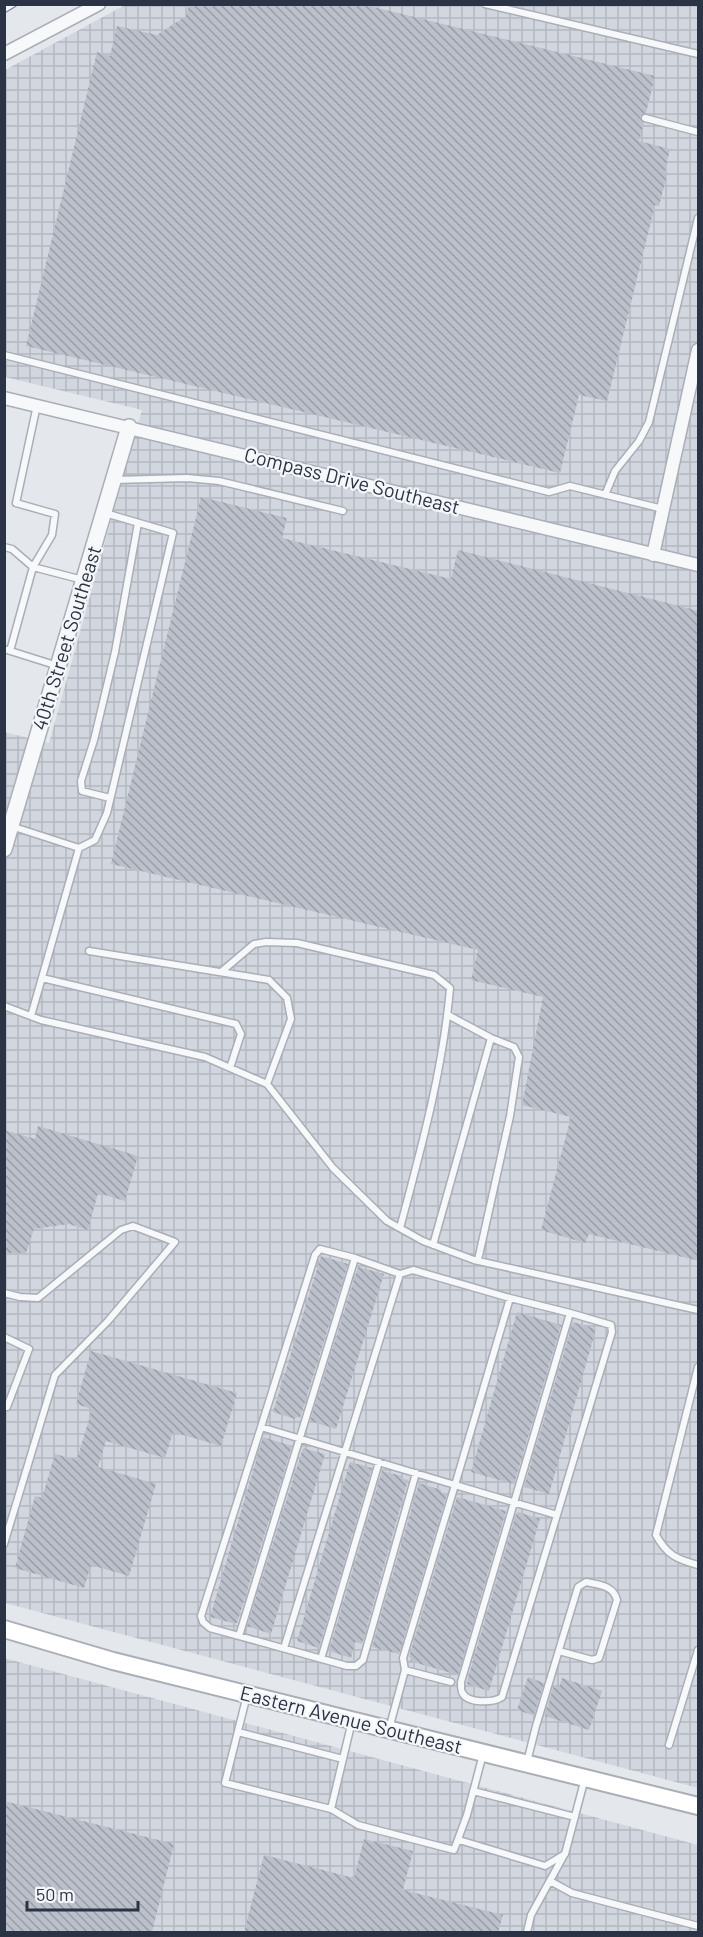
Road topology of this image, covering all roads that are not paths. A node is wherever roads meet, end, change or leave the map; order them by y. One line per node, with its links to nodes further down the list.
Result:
1 (99, 4): 4 (street)
2 (485, 4): 3 (lane)
3 (514, 8): 5 (lane)
4 (4, 54)
5 (699, 54)
6 (645, 118): 7 (lane)
7 (699, 132)
8 (699, 218): 15 (lane)
9 (699, 350): 16 (street)
10 (4, 355): 15 (lane)
11 (4, 398): 12 (street, Compass Drive Southeast)
12 (37, 405): 13 (street, Compass Drive Southeast); 23 (lane)
13 (129, 428): 14 (street, 40th Street Southeast); 21 (street, Compass Drive Southeast)
14 (113, 480): 17 (lane); 18 (street, 40th Street Southeast)
15 (605, 495): 16 (lane)
16 (663, 509): 21 (street)
17 (343, 511)
18 (104, 513): 19 (lane); 24 (street, 40th Street Southeast)
19 (138, 523): 27 (lane); 27 (lane)
20 (4, 547): 23 (lane)
21 (653, 555): 22 (street, Compass Drive Southeast)
22 (699, 565)
23 (33, 567): 24 (lane); 25 (lane)
24 (84, 580): 26 (street, 40th Street Southeast)
25 (7, 650): 26 (lane)
26 (58, 666): 28 (street, 40th Street Southeast)
27 (111, 798): 29 (lane)
28 (11, 826): 29 (lane); 30 (street, 40th Street Southeast)
29 (79, 848): 33 (lane)
30 (4, 849)
31 (89, 951): 32 (lane)
32 (221, 972): 35 (lane); 39 (lane)
33 (42, 978): 36 (lane); 38 (lane)
34 (4, 1006): 36 (lane)
35 (448, 1015): 37 (lane); 40 (lane)
36 (31, 1016): 38 (lane)
37 (491, 1038): 41 (lane); 43 (lane)
38 (230, 1068): 39 (lane)
39 (267, 1084): 40 (lane)
40 (400, 1228): 41 (lane)
41 (433, 1245): 43 (lane)
42 (355, 1258): 44 (lane); 52 (lane); 53 (lane)
43 (478, 1260): 47 (lane)
44 (400, 1274): 46 (lane); 54 (lane)
45 (4, 1293): 60 (lane)
46 (510, 1298): 48 (lane); 57 (lane)
47 (699, 1310)
48 (570, 1313): 58 (lane); 59 (lane)
49 (4, 1337): 51 (lane)
50 (699, 1367): 61 (lane)
51 (7, 1407)
52 (261, 1427): 53 (lane); 63 (lane)
53 (299, 1438): 54 (lane); 63 (lane)
54 (344, 1452): 55 (lane); 64 (lane)
55 (380, 1462): 56 (lane); 67 (lane)
56 (416, 1473): 57 (lane); 67 (lane)
57 (455, 1485): 58 (lane); 68 (lane)
58 (515, 1503): 59 (lane); 59 (lane)
59 (557, 1515)
60 (4, 1544)
61 (699, 1565)
62 (4, 1629): 70 (main road, Eastern Avenue Southeast)
63 (238, 1636): 64 (lane)
64 (284, 1648): 67 (lane)
65 (699, 1650): 74 (lane)
66 (559, 1651): 66 (lane); 77 (lane)
67 (321, 1659)
68 (405, 1670): 69 (lane); 72 (lane)
69 (451, 1682)
70 (247, 1694): 71 (main road, Eastern Avenue Southeast); 73 (lane)
71 (352, 1721): 72 (main road, Eastern Avenue Southeast); 76 (lane)
72 (389, 1730): 75 (main road, Eastern Avenue Southeast)
73 (238, 1732): 76 (lane); 81 (lane)
74 (669, 1745)
75 (484, 1753): 77 (main road, Eastern Avenue Southeast); 79 (lane)
76 (343, 1760): 81 (lane)
77 (527, 1763): 78 (main road, Eastern Avenue Southeast)
78 (585, 1779): 80 (main road, Eastern Avenue Southeast); 82 (lane)
79 (473, 1791): 82 (lane); 83 (lane)
80 (699, 1806)
81 (330, 1809): 83 (lane)
82 (575, 1817): 84 (lane)
83 (459, 1840): 84 (lane)
84 (565, 1854): 85 (lane)
85 (550, 1881): 86 (lane); 87 (lane)
86 (699, 1926)
87 (528, 1932)

